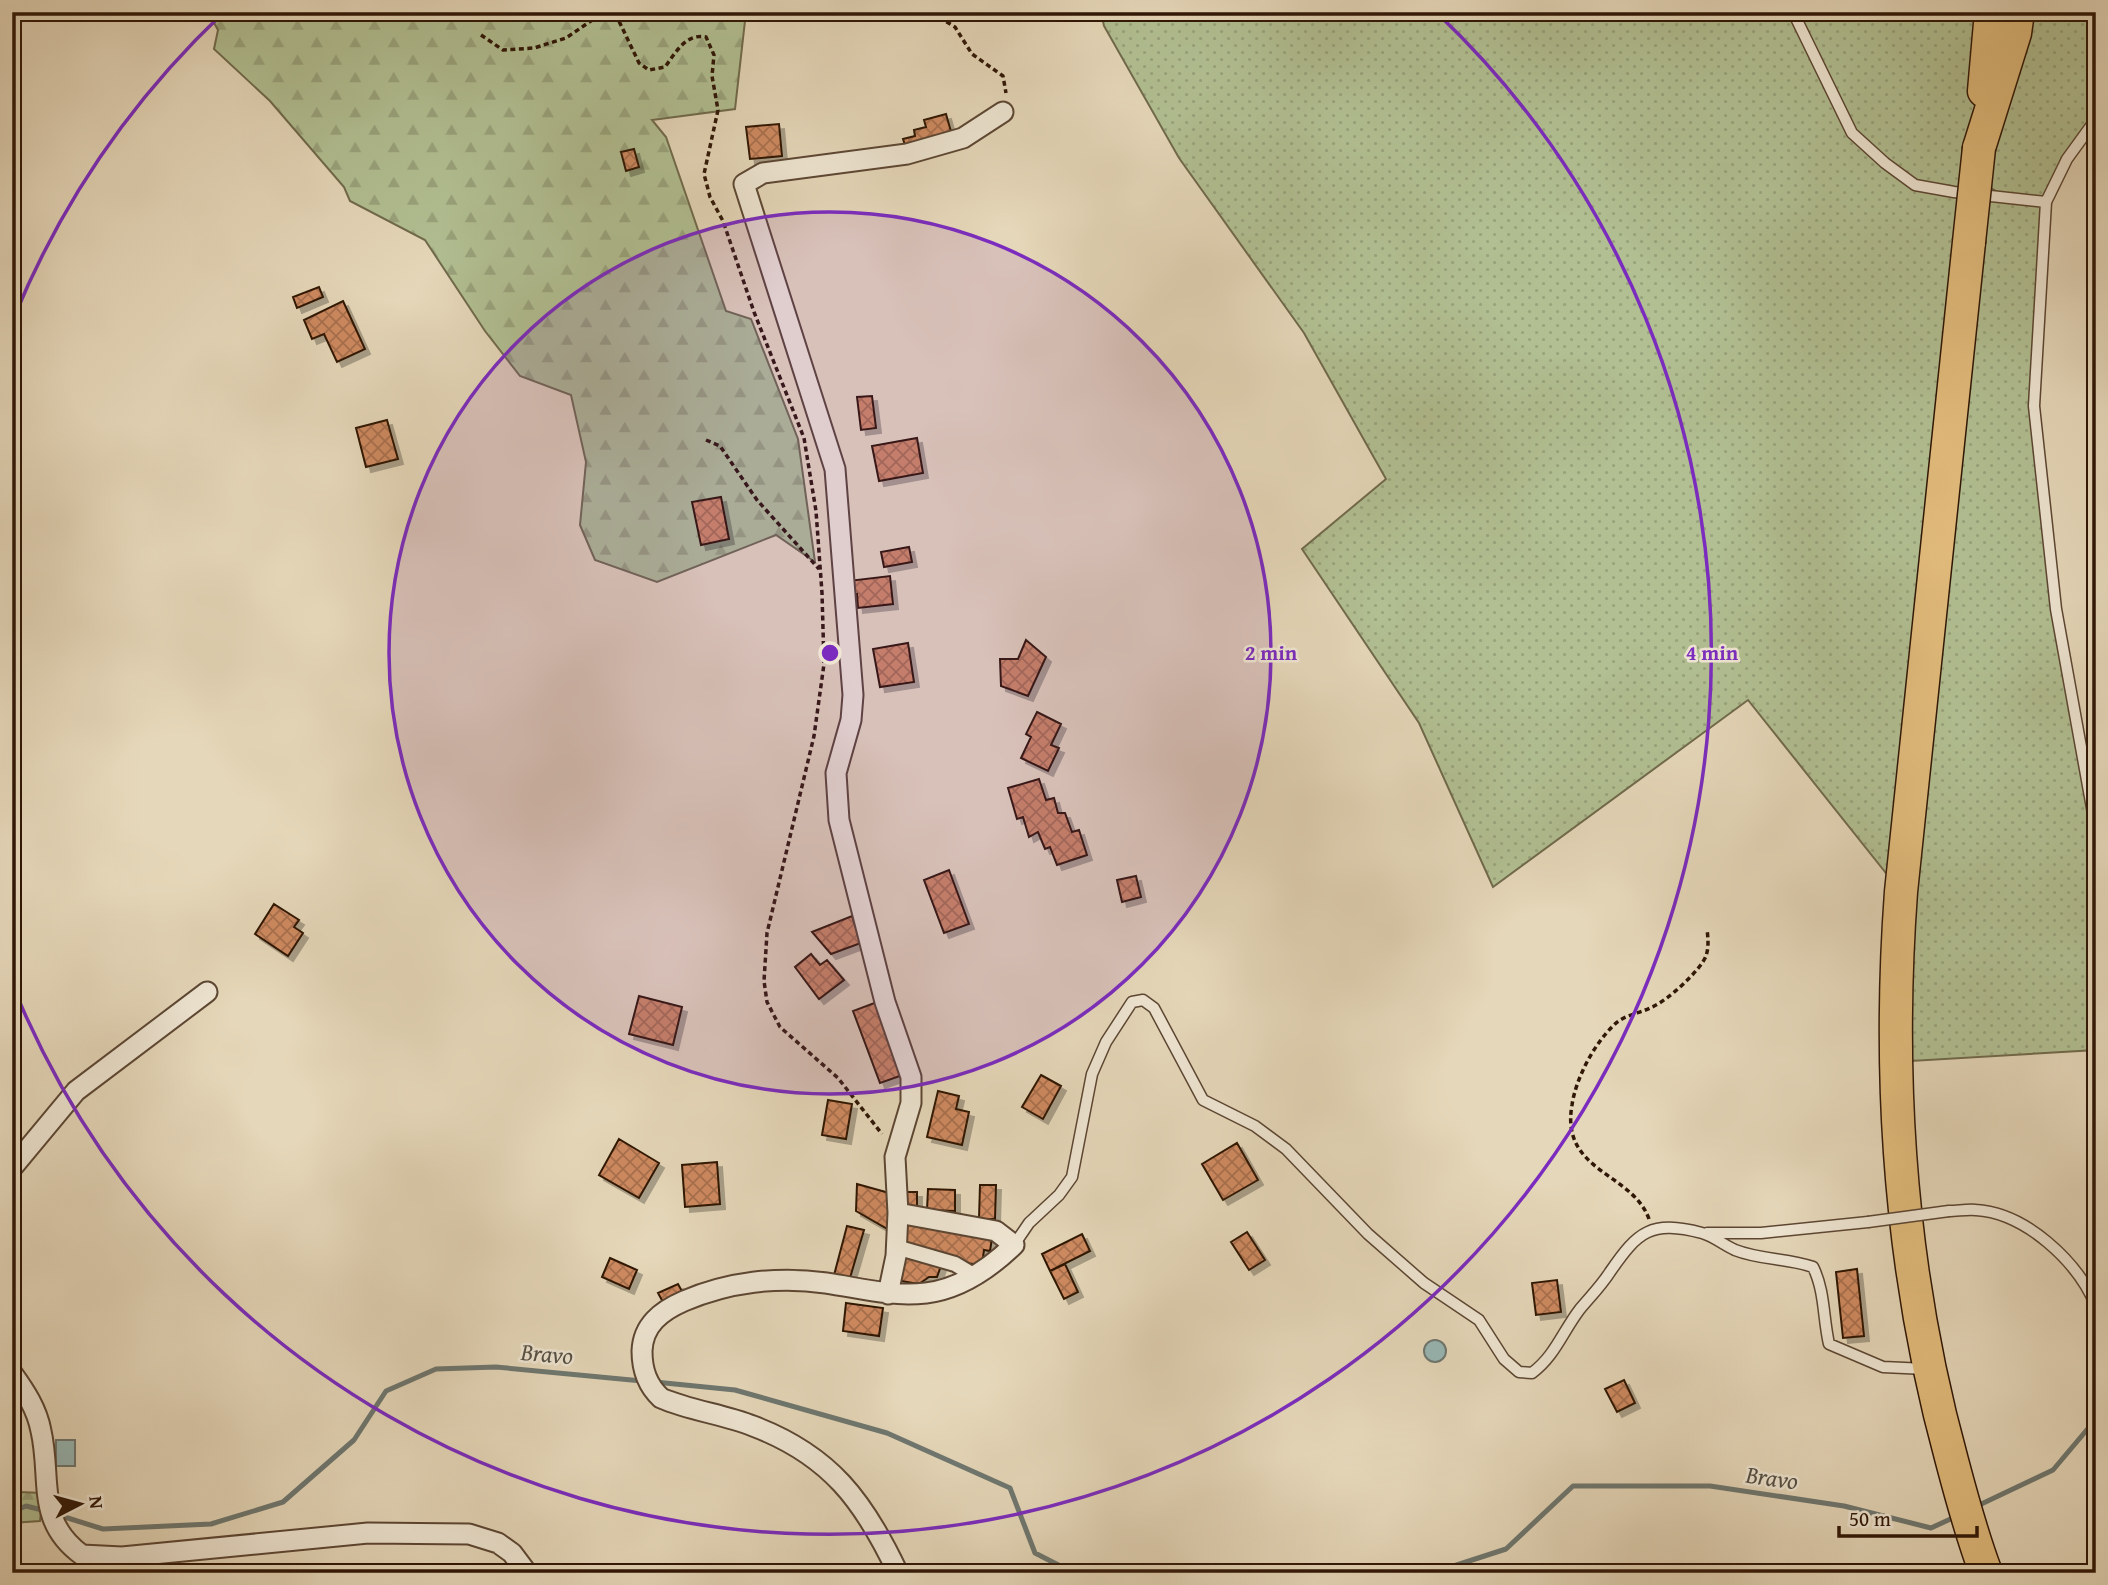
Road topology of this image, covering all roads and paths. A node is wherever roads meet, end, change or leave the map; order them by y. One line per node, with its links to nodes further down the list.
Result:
1 (605, 12): 6 (path); 12 (path)
2 (914, 12): 7 (path)
3 (1793, 12): 10 (lane)
4 (1991, 12): 9 (main road)
5 (2018, 12): 9 (main road)
6 (481, 35)
7 (1003, 112): 16 (street)
8 (2096, 119): 10 (lane)
9 (1979, 148): 26 (main road, bridge)
10 (2046, 202): 13 (lane)
11 (706, 440): 12 (path)
12 (820, 570): 16 (path)
13 (2096, 830)
14 (1707, 929): 19 (path)
15 (207, 992): 17 (street)
16 (895, 1157): 18 (street)
17 (12, 1168)
18 (898, 1213): 21 (street); 22 (street)
19 (1652, 1228): 20 (lane); 21 (lane)
20 (1703, 1233): 25 (lane, bridge); 26 (lane)
21 (1014, 1245): 23 (street)
22 (896, 1247): 23 (street); 24 (street)
23 (975, 1276): 24 (street)
24 (888, 1294): 30 (street)
25 (2096, 1306)
26 (1928, 1369): 31 (main road)
27 (12, 1373): 28 (street)
28 (116, 1565): 29 (street)
29 (527, 1573)
30 (898, 1573)
31 (1986, 1573)

